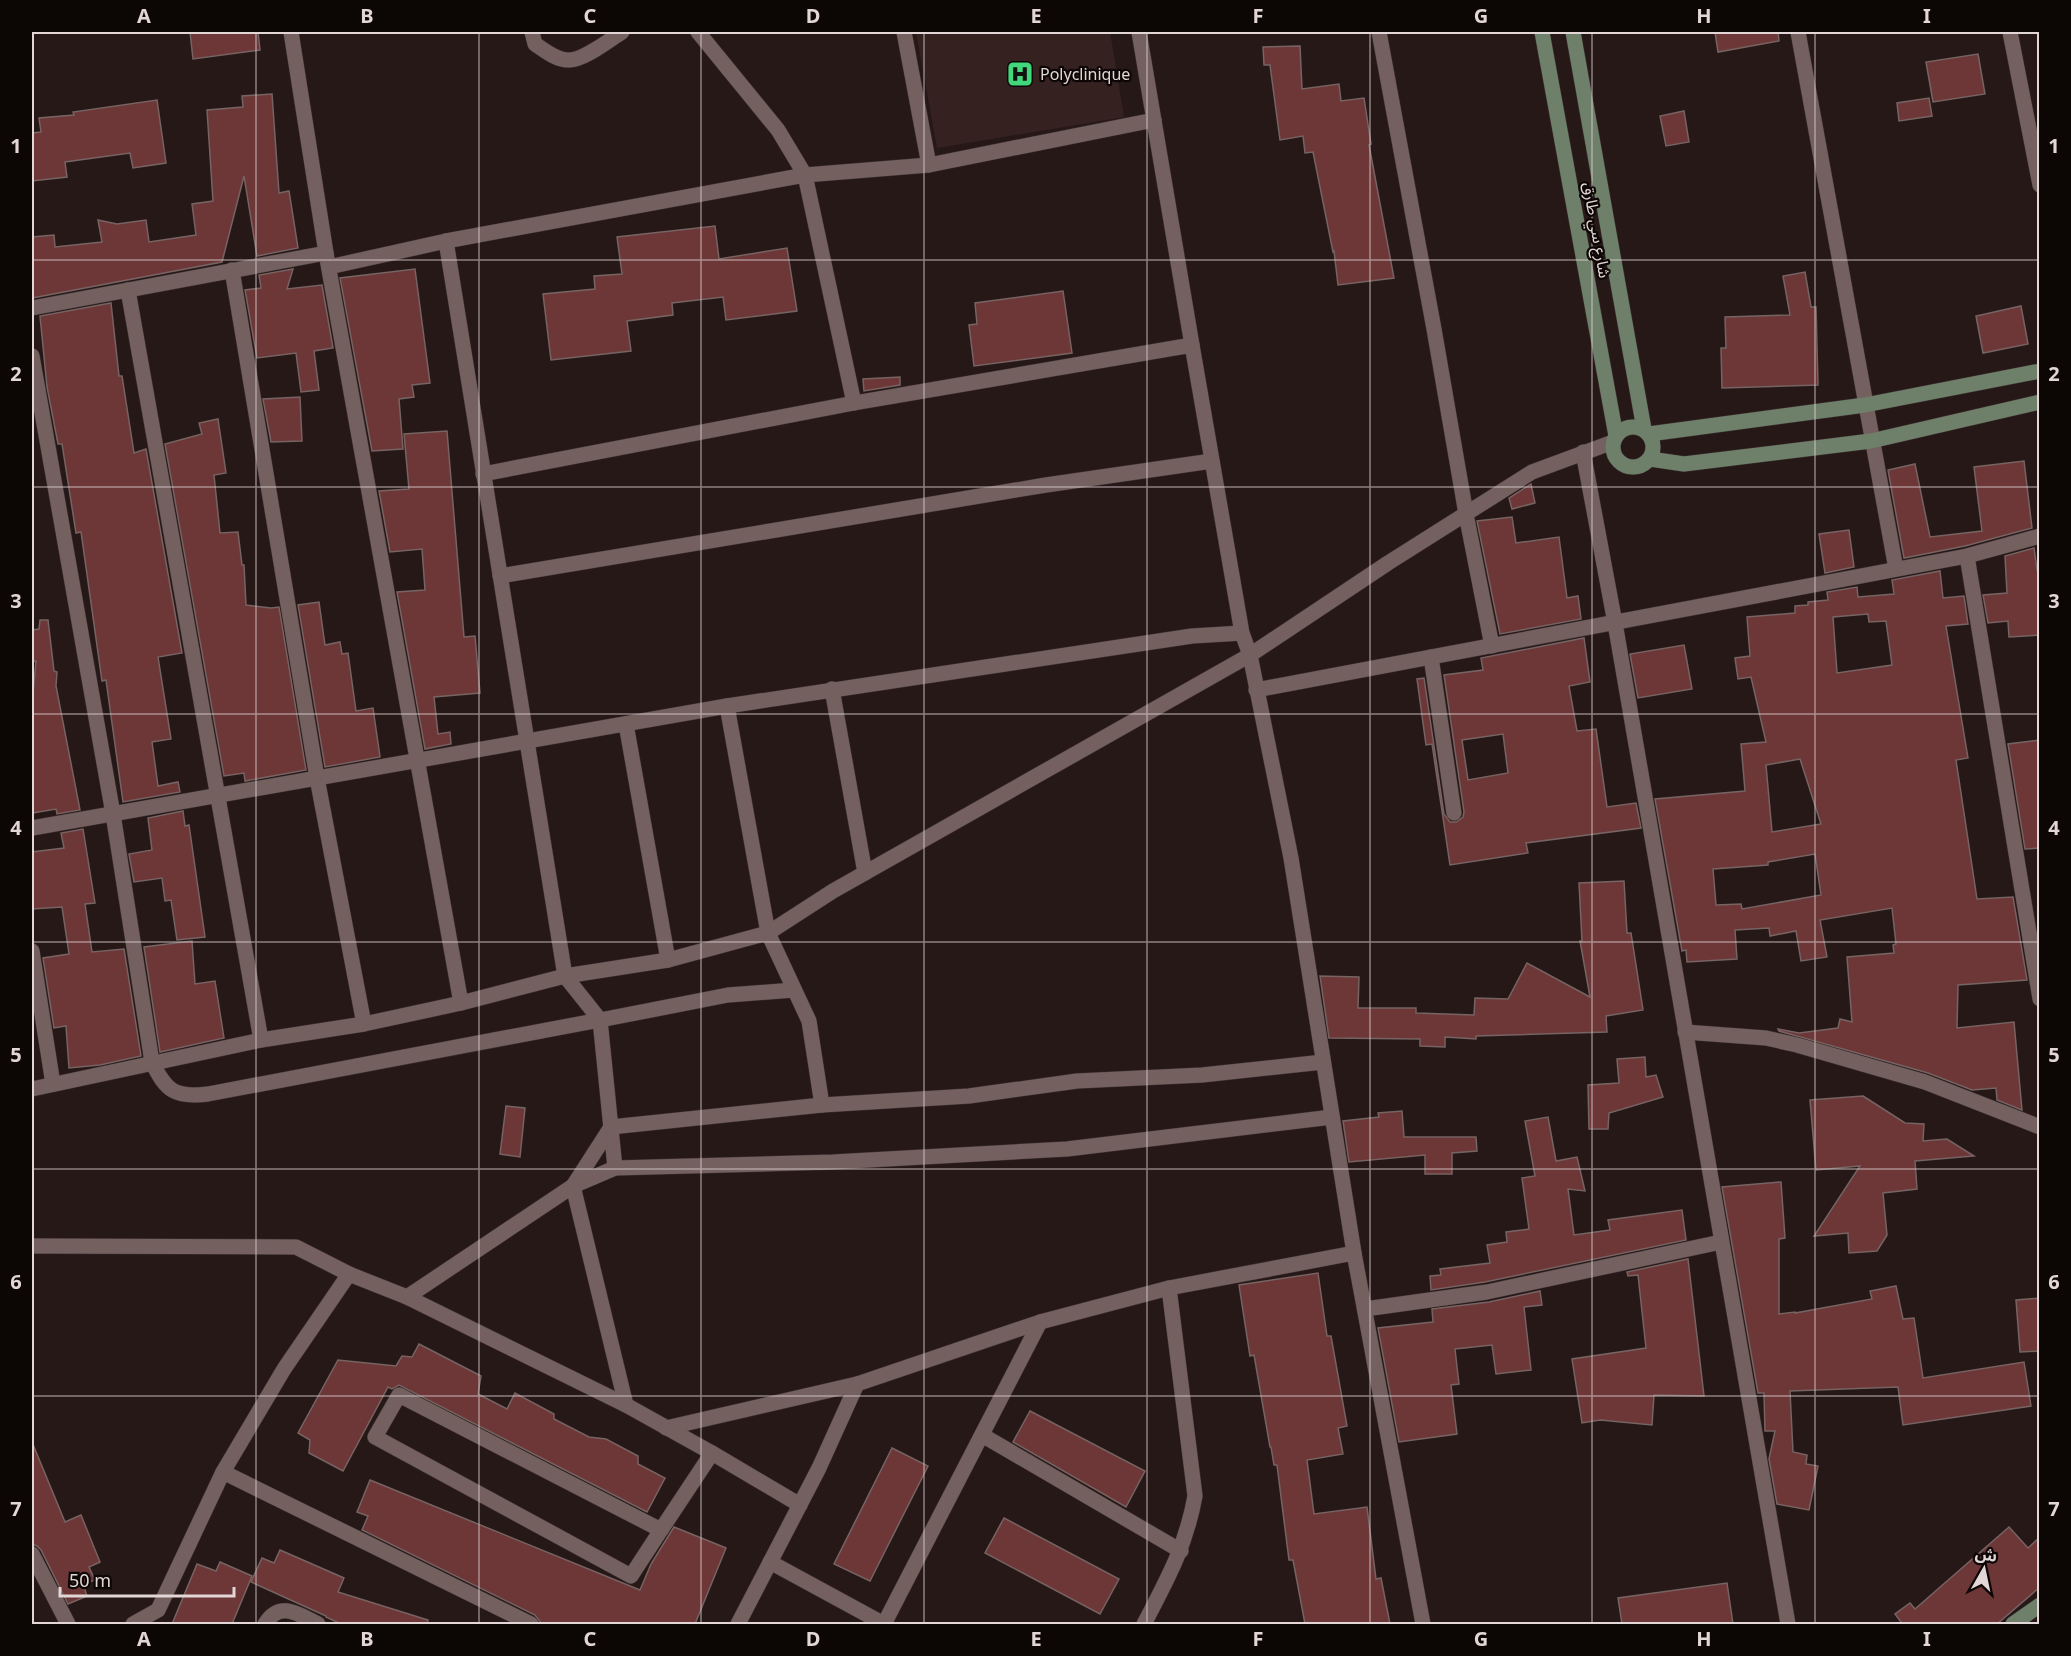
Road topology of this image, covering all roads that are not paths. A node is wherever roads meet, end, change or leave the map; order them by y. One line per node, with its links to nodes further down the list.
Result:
1 (291, 32): 17 (street)
2 (532, 32): 3 (street)
3 (621, 32)
4 (698, 32): 14 (street)
5 (904, 32): 13 (street)
6 (1139, 32): 12 (street)
7 (1379, 32): 34 (street)
8 (1542, 32): 28 (street, شارع سي طارق)
9 (1573, 32): 27 (street, شارع سي طارق)
10 (1798, 32): 26 (street)
11 (2010, 32): 15 (street)
12 (1154, 120): 13 (street); 21 (street)
13 (929, 165): 14 (street)
14 (805, 175): 16 (street); 25 (street)
15 (2040, 185)
16 (446, 241): 17 (street); 33 (street)
17 (328, 260): 18 (street); 49 (street)
18 (232, 270): 19 (street); 50 (street)
19 (128, 290): 20 (street); 51 (street)
20 (32, 308)
21 (1192, 345): 25 (street); 32 (street)
22 (32, 356): 53 (street)
23 (2040, 371): 26 (street)
24 (2040, 402): 29 (street)
25 (854, 403): 33 (street)
26 (1864, 405): 27 (street); 29 (street)
27 (1646, 432): 28 (street); 31 (street)
28 (1615, 439): 30 (street); 31 (street)
29 (1872, 441): 31 (street); 37 (street)
30 (1583, 452): 34 (street); 39 (street)
31 (1650, 459)
32 (1212, 461): 38 (street); 40 (street)
33 (483, 474): 38 (street)
34 (1466, 514): 41 (street); 42 (street)
35 (2040, 537): 36 (street)
36 (1967, 556): 37 (street); 61 (street)
37 (1896, 569): 39 (street)
38 (500, 576): 48 (street)
39 (1615, 622): 41 (street); 65 (street)
40 (1242, 633): 42 (street); 44 (street)
41 (1492, 646): 43 (street)
42 (1250, 655): 45 (street); 55 (street)
43 (1431, 657): 45 (street); 52 (street)
44 (832, 689): 46 (street); 55 (street)
45 (1256, 690): 68 (street)
46 (727, 706): 47 (street); 56 (street)
47 (626, 724): 48 (street); 58 (street)
48 (526, 740): 49 (street); 59 (street)
49 (418, 760): 50 (street); 62 (street)
50 (317, 778): 51 (street); 64 (street)
51 (218, 795): 53 (street); 66 (street)
52 (1454, 813)
53 (113, 814): 54 (street); 67 (street)
54 (32, 828)
55 (865, 873): 56 (street)
56 (768, 933): 58 (street); 60 (street)
57 (32, 951): 69 (street)
58 (668, 960): 59 (street)
59 (565, 976): 62 (street); 63 (street)
60 (794, 990): 63 (street); 71 (street)
61 (2040, 999)
62 (461, 1003): 64 (street)
63 (600, 1020): 67 (street); 73 (street)
64 (364, 1024): 66 (street)
65 (1685, 1032): 74 (street); 77 (street)
66 (261, 1040): 67 (street)
67 (152, 1062): 69 (street)
68 (1323, 1062): 71 (street); 72 (street)
69 (53, 1084): 70 (street)
70 (32, 1089)
71 (822, 1105): 73 (street)
72 (1332, 1117): 75 (street); 79 (street)
73 (610, 1127): 75 (street); 76 (street)
74 (2040, 1127)
75 (615, 1168): 76 (street)
76 (573, 1186): 82 (street); 86 (street)
77 (1721, 1242): 83 (street); 107 (street)
78 (32, 1246): 80 (street)
79 (1354, 1253): 81 (street); 83 (street)
80 (349, 1274): 82 (street); 90 (street)
81 (1169, 1288): 84 (street); 93 (street)
82 (407, 1297): 86 (street)
83 (1365, 1309): 106 (street)
84 (1040, 1322): 85 (street); 88 (street)
85 (857, 1384): 87 (street); 91 (street)
86 (626, 1406): 87 (street)
87 (666, 1428): 89 (street)
88 (982, 1435): 93 (street); 104 (street)
89 (712, 1453): 91 (street); 92 (street)
90 (223, 1472): 97 (street); 102 (street)
91 (800, 1505): 95 (street)
92 (661, 1530): 92 (street)
93 (1181, 1551): 105 (street)
94 (32, 1554): 98 (street)
95 (770, 1563): 103 (street); 104 (street)
96 (2040, 1605): 108 (street)
97 (161, 1617): 99 (street)
98 (68, 1624)
99 (133, 1624)
100 (265, 1624): 101 (street)
101 (318, 1624)
102 (531, 1624)
103 (738, 1624)
104 (884, 1624)
105 (1144, 1624)
106 (1423, 1624)
107 (1788, 1624)
108 (2013, 1624)

